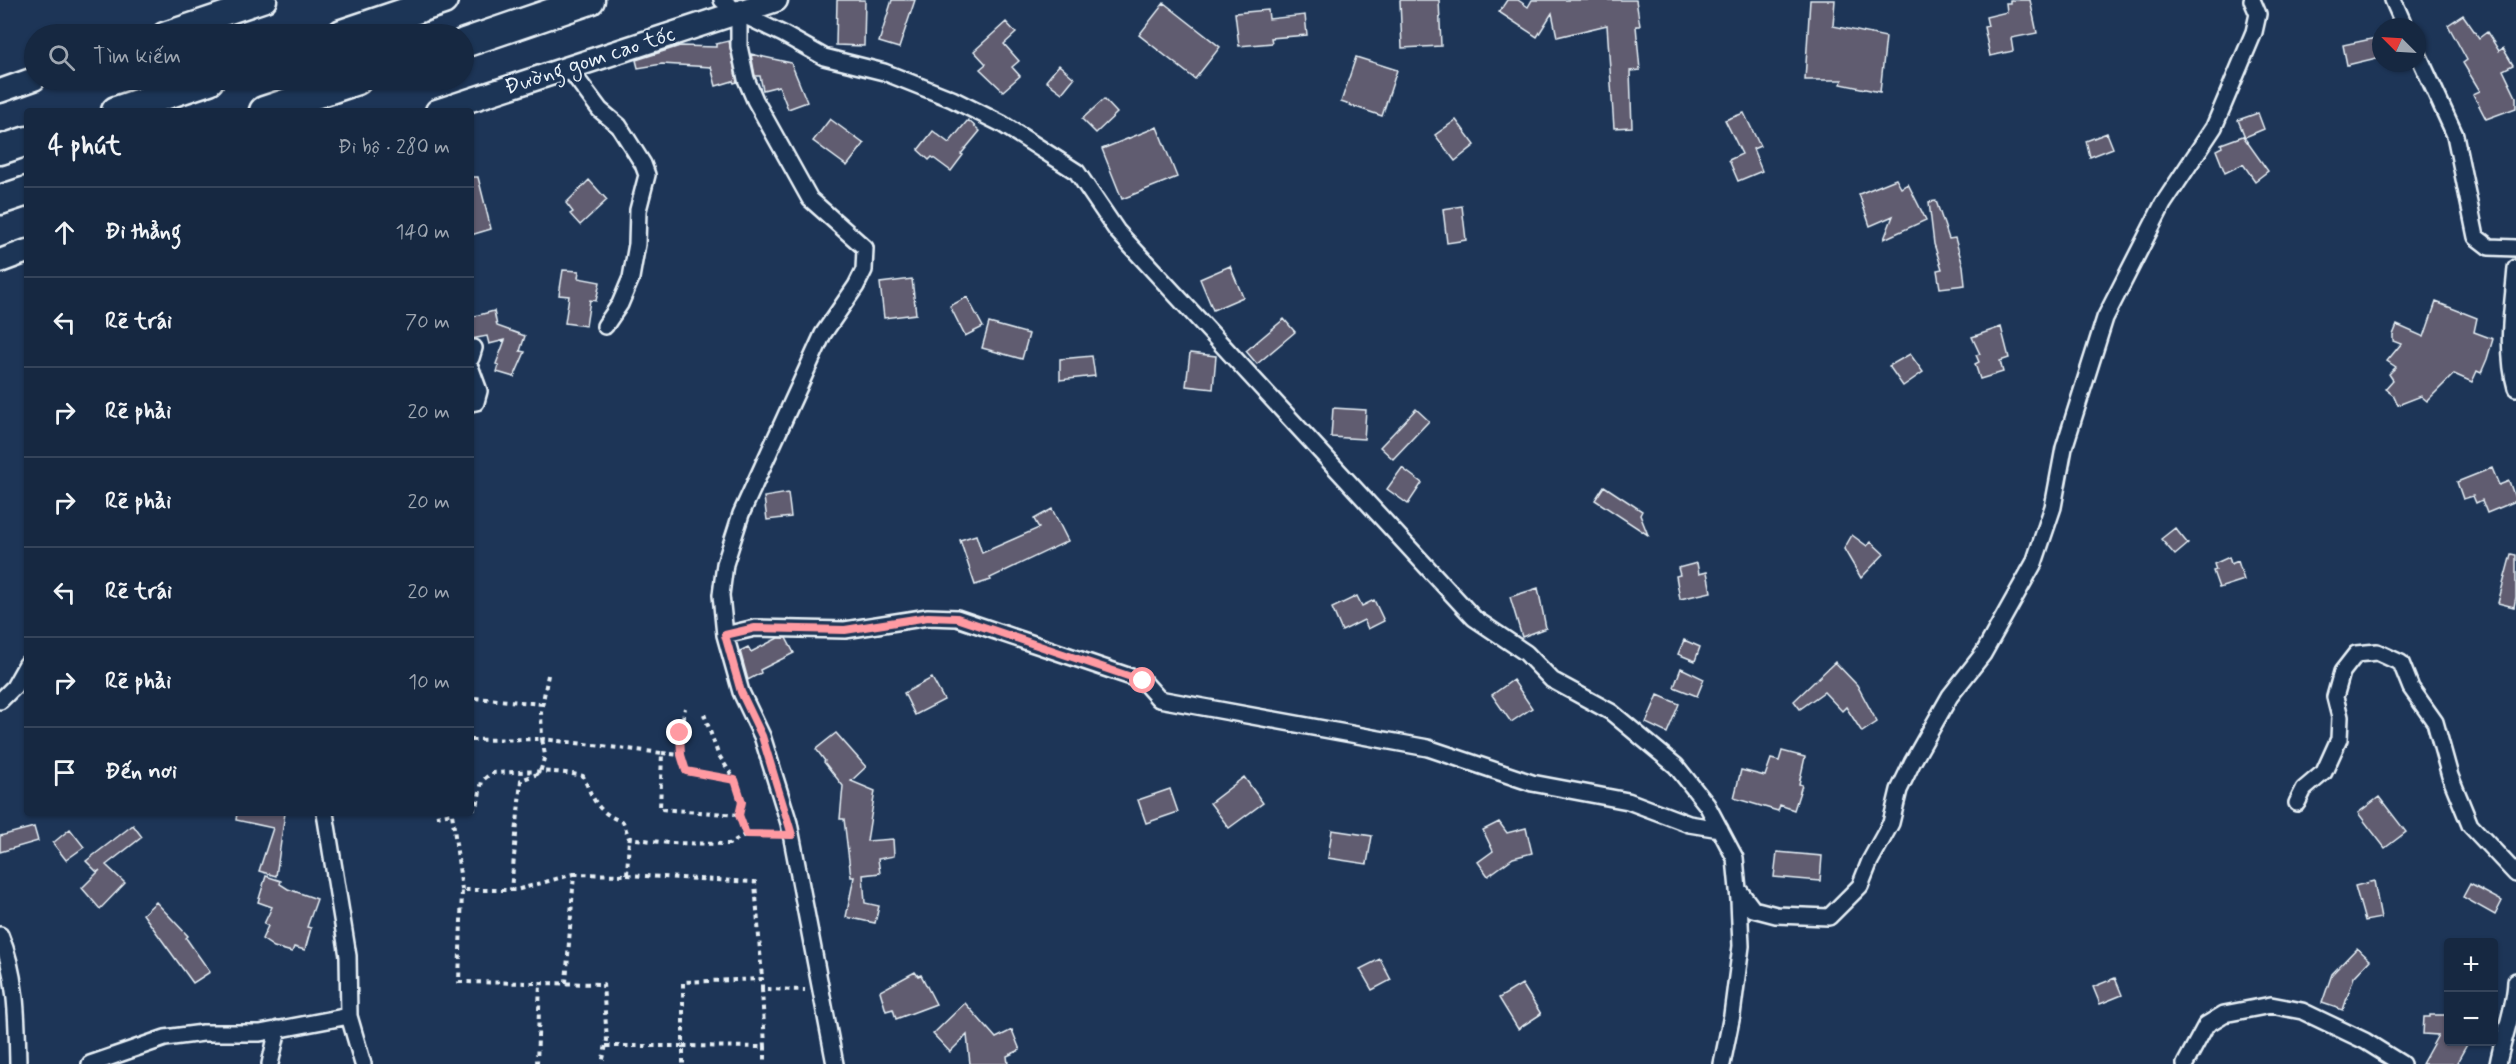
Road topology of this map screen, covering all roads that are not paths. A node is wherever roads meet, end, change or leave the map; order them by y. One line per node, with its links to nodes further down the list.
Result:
1 (265, 0): 9 (main road)
2 (443, 0): 10 (highway)
3 (590, 0): 11 (highway)
4 (776, 0): 7 (main road, Đường gom cao tốc)
5 (2252, 0): 40 (street)
6 (2393, 0): 8 (street)
7 (730, 7): 12 (main road, Đường gom cao tốc); 33 (street); 38 (street)
8 (2401, 18)
9 (194, 24)
10 (372, 24)
11 (474, 40)
12 (568, 67): 20 (main road, Đường gom cao tốc); 29 (street)
13 (2426, 72): 25 (street)
14 (24, 83): 17 (main road)
15 (179, 90): 18 (highway)
16 (327, 90): 19 (highway)
17 (0, 91)
18 (125, 108)
19 (273, 108)
20 (446, 108)
21 (24, 142): 22 (highway)
22 (0, 150)
23 (24, 192): 24 (highway)
24 (0, 201)
25 (2516, 248)
26 (24, 252): 27 (main road)
27 (0, 261)
28 (2516, 268): 31 (street)
29 (605, 326)
30 (474, 377): 32 (street)
31 (2516, 388)
32 (474, 403)
33 (725, 635): 38 (street); 49 (street)
34 (24, 669): 35 (street)
35 (0, 701)
36 (2297, 803): 39 (street)
37 (325, 816): 43 (street)
38 (1720, 829): 40 (street)
39 (2516, 874)
40 (1738, 889): 50 (street)
41 (0, 935): 45 (street)
42 (2516, 981): 53 (street)
43 (349, 1016): 44 (street); 48 (street)
44 (278, 1029): 46 (street); 47 (street)
45 (18, 1064)
46 (90, 1064)
47 (270, 1064)
48 (363, 1064)
49 (835, 1064)
50 (1722, 1064)
51 (2185, 1064): 52 (street)
52 (2402, 1064)
53 (2498, 1064)

